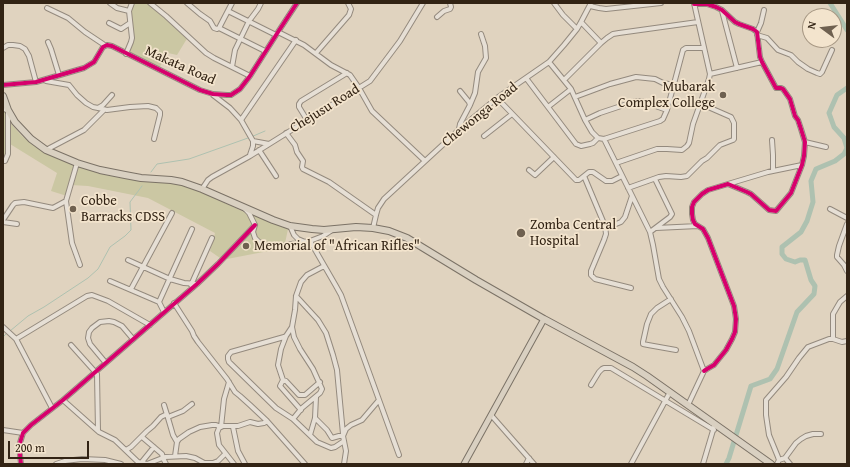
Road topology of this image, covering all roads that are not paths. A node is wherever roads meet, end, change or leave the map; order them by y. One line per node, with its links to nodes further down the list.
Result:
1 (110, 3): 20 (street)
2 (132, 3): 20 (street)
3 (150, 3): 46 (street)
4 (187, 3): 28 (street)
5 (226, 3): 14 (street)
6 (261, 3): 23 (street)
7 (298, 3): 30 (street, Makata Road)
8 (348, 3): 42 (street)
9 (423, 3): 58 (street, Chejusu Road)
10 (450, 3): 22 (street)
11 (554, 3): 29 (street)
12 (661, 3): 16 (street)
13 (694, 3): 18 (street); 25 (street)
14 (231, 4): 21 (street)
15 (590, 4): 16 (street); 24 (street, Chewonga Road)
16 (650, 4)
17 (47, 8): 37 (street, Makata Road)
18 (722, 10): 31 (street); 47 (street)
19 (764, 10): 31 (street)
20 (129, 11): 27 (street)
21 (228, 11): 23 (street); 28 (street)
22 (438, 16)
23 (249, 22): 30 (street); 33 (street)
24 (581, 22): 29 (street, Chewonga Road); 36 (street)
25 (698, 22): 36 (street); 39 (street)
26 (109, 23): 27 (street)
27 (130, 23): 43 (street)
28 (220, 28): 33 (street)
29 (577, 29): 44 (street, Chewonga Road)
30 (277, 33): 34 (street); 41 (street, Makata Road)
31 (757, 33): 40 (street); 45 (street)
32 (481, 34): 67 (street)
33 (240, 38): 41 (street); 46 (street)
34 (296, 40): 42 (street); 74 (street)
35 (48, 42): 50 (street)
36 (601, 42): 53 (street)
37 (105, 46): 43 (street, Makata Road); 50 (street)
38 (3, 48): 55 (street)
39 (703, 48): 49 (street); 57 (street)
40 (832, 50)
41 (265, 51): 51 (street, Makata Road)
42 (316, 53): 48 (street)
43 (126, 54): 61 (street, Makata Road)
44 (549, 62): 52 (street, Chewonga Road); 53 (street)
45 (762, 62): 47 (street); 86 (street)
46 (232, 67): 51 (street)
47 (737, 68): 49 (street)
48 (347, 73): 58 (street); 75 (street)
49 (710, 74): 66 (street)
50 (59, 76): 54 (street)
51 (250, 76): 61 (street, Makata Road)
52 (526, 78): 64 (street, Chewonga Road); 68 (street)
53 (564, 80): 59 (street)
54 (43, 81): 55 (street); 69 (street)
55 (36, 82): 56 (street)
56 (3, 85)
57 (674, 85): 65 (street); 71 (street)
58 (359, 88): 75 (street, Chejusu Road); 94 (street)
59 (571, 89): 65 (street); 68 (street)
60 (460, 91): 67 (street)
61 (213, 94): 74 (street)
62 (112, 95): 69 (street)
63 (3, 96): 70 (highway)
64 (497, 98): 73 (street); 76 (street, Chewonga Road)
65 (575, 98): 77 (street)
66 (700, 103): 96 (street); 103 (street)
67 (470, 105): 72 (street)
68 (548, 107): 81 (street)
69 (102, 108): 82 (street); 89 (street)
70 (5, 109): 89 (highway); 93 (street)
71 (667, 110): 77 (street); 83 (street)
72 (466, 113): 76 (street); 78 (street)
73 (512, 114): 80 (street); 92 (street)
74 (241, 120): 85 (street)
75 (307, 120): 79 (street, Chejusu Road)
76 (471, 120): 78 (street, Chewonga Road)
77 (585, 120): 81 (street)
78 (459, 129): 94 (street, Chewonga Road)
79 (286, 133): 87 (street, Chejusu Road); 112 (street)
80 (484, 136)
81 (598, 138): 83 (street)
82 (154, 139)
83 (604, 139): 96 (street)
84 (772, 140): 99 (street)
85 (253, 141): 87 (street); 91 (street)
86 (805, 142): 88 (street); 97 (street)
87 (269, 144): 90 (street, Chejusu Road)
88 (826, 147)
89 (46, 150): 95 (highway)
90 (260, 150): 91 (street, Chejusu Road); 100 (street)
91 (250, 156): 106 (street, Chejusu Road)
92 (554, 157): 98 (street); 101 (street)
93 (3, 161)
94 (426, 161): 112 (street, Chewonga Road)
95 (77, 163): 106 (highway); 108 (street)
96 (616, 163): 102 (street)
97 (802, 165): 99 (street); 104 (street)
98 (529, 170)
99 (773, 171): 104 (street)
100 (276, 176)
101 (584, 176): 102 (street); 119 (street)
102 (622, 176): 105 (street)
103 (655, 179): 105 (street); 122 (street)
104 (728, 184): 120 (street)
105 (628, 188): 107 (street)
106 (202, 189): 109 (highway)
107 (632, 196): 119 (street); 125 (street)
108 (66, 201): 114 (street); 129 (street)
109 (243, 208): 117 (street); 118 (highway)
110 (830, 209): 113 (street)
111 (172, 213): 131 (street)
112 (376, 214): 121 (street, Chewonga Road)
113 (847, 218)
114 (3, 221): 115 (street)
115 (17, 224)
116 (847, 224): 132 (street)
117 (255, 225): 127 (street); 136 (street)
118 (290, 226): 124 (highway); 127 (street)
119 (605, 226): 137 (street)
120 (698, 226): 122 (street); 158 (street)
121 (373, 228): 124 (highway); 146 (highway)
122 (656, 228): 125 (street)
123 (192, 229): 133 (street)
124 (334, 229): 127 (street)
125 (650, 232): 142 (street)
126 (212, 238): 135 (street)
127 (307, 242): 130 (street)
128 (128, 260): 131 (street)
129 (80, 265)
130 (324, 266): 140 (street); 167 (street)
131 (142, 267): 133 (street); 138 (street)
132 (847, 272)
133 (170, 279): 135 (street); 143 (street)
134 (110, 281): 138 (street)
135 (192, 284): 136 (street); 139 (street)
136 (197, 284): 139 (street)
137 (631, 288)
138 (131, 289): 143 (street)
139 (188, 291): 144 (street)
140 (296, 296): 149 (street); 187 (street)
141 (847, 296): 153 (street)
142 (670, 299): 156 (street); 158 (street)
143 (159, 302): 145 (street)
144 (174, 303): 145 (street); 161 (street)
145 (164, 312): 147 (street)
146 (544, 320): 164 (highway); 175 (main road)
147 (150, 325): 151 (street); 152 (street)
148 (3, 326): 151 (street)
149 (292, 327): 150 (street); 162 (street)
150 (286, 336): 160 (street); 177 (street)
151 (16, 339): 172 (street)
152 (133, 339): 157 (street); 157 (street)
153 (833, 339): 154 (street); 199 (street)
154 (847, 341)
155 (71, 345): 159 (street)
156 (676, 350)
157 (105, 362): 159 (street)
158 (704, 371): 171 (street)
159 (94, 372): 166 (street); 183 (street)
160 (283, 380): 162 (street); 173 (street)
161 (229, 382): 178 (street); 179 (street)
162 (320, 382): 165 (street)
163 (592, 385): 168 (street)
164 (670, 392): 168 (street); 171 (highway)
165 (316, 397): 173 (street); 176 (street)
166 (63, 400): 172 (street); 183 (street)
167 (379, 400): 187 (street); 194 (street)
168 (666, 401): 181 (street); 214 (street)
169 (192, 404): 174 (street)
170 (164, 405): 174 (street)
171 (688, 405): 181 (highway)
172 (52, 408): 184 (street)
173 (301, 410): 177 (street)
174 (168, 415): 188 (street); 190 (street)
175 (492, 415): 197 (street); 211 (main road)
176 (315, 418): 186 (street); 187 (street)
177 (293, 419): 186 (street)
178 (267, 421): 180 (street); 209 (street)
179 (221, 427): 180 (street); 190 (street); 193 (street)
180 (233, 427): 208 (street)
181 (714, 427): 215 (street); 216 (highway)
182 (3, 430): 184 (street)
183 (98, 431): 192 (street)
184 (23, 433): 201 (street)
185 (821, 434): 198 (street)
186 (310, 435): 189 (street)
187 (343, 435): 189 (street)
188 (142, 437): 191 (street); 192 (street)
189 (344, 441): 210 (street)
190 (177, 442): 195 (street)
191 (154, 447): 196 (street); 200 (street)
192 (126, 450): 200 (street)
193 (225, 454): 206 (street); 207 (street)
194 (399, 455)
195 (175, 456): 196 (street); 206 (street)
196 (163, 458): 204 (street); 205 (street)
197 (529, 458): 212 (street); 213 (street)
198 (785, 458): 199 (street); 217 (street)
199 (778, 462)
200 (139, 463): 204 (street)
201 (21, 464)
202 (56, 464): 203 (street)
203 (122, 464)
204 (147, 464)
205 (166, 464)
206 (205, 464)
207 (234, 464)
208 (245, 464)
209 (305, 464)
210 (344, 464)
211 (464, 464)
212 (526, 464)
213 (534, 464)
214 (631, 464)
215 (703, 464)
216 (771, 464)
217 (790, 464)

